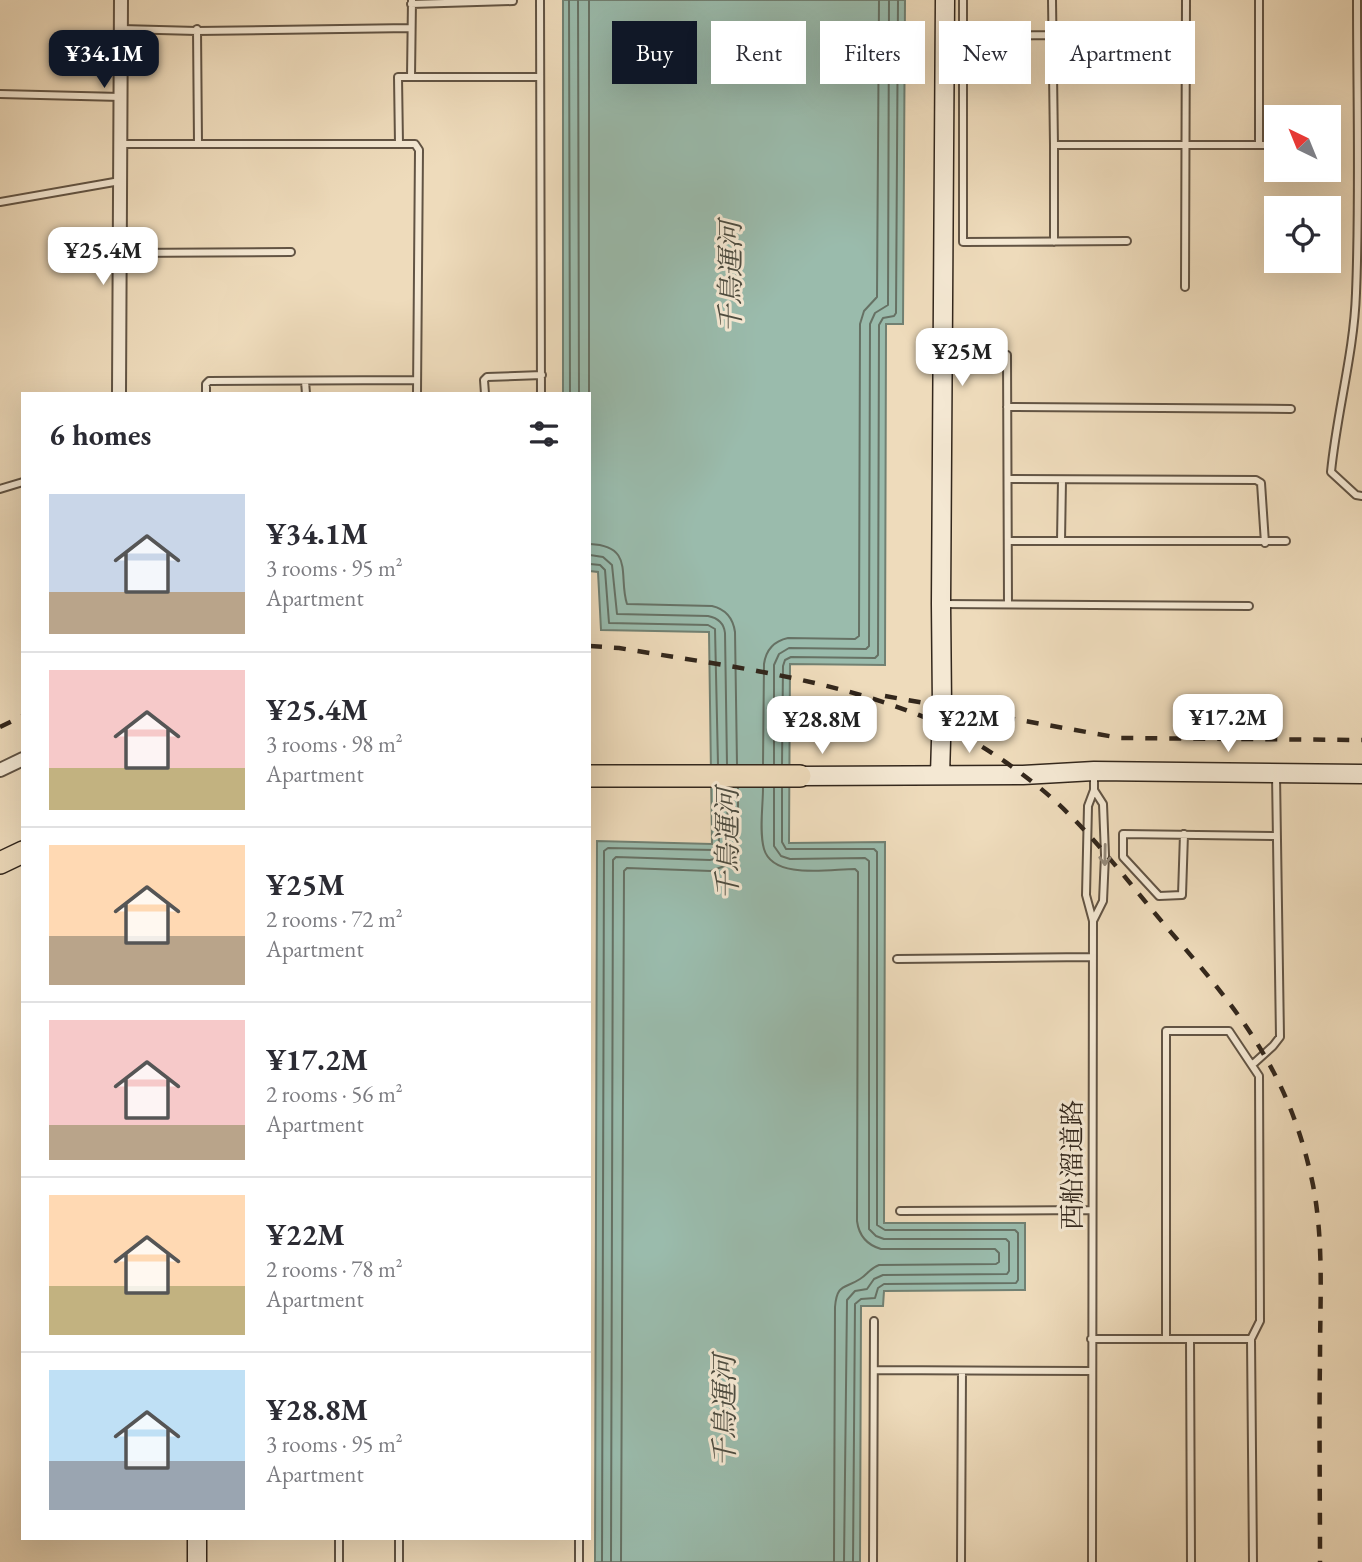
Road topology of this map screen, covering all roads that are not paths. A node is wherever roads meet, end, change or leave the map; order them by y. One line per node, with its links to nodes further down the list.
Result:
1 (121, 0): 14 (street)
2 (540, 0): 17 (lane)
3 (945, 0): 58 (street)
4 (963, 0): 11 (lane)
5 (1052, 0): 12 (lane)
6 (1186, 0): 26 (lane)
7 (1259, 0): 27 (lane)
8 (1357, 0): 36 (lane)
9 (513, 1): 10 (lane)
10 (412, 2): 13 (lane)
11 (963, 21)
12 (1053, 21)
13 (411, 28): 15 (lane); 16 (lane)
14 (121, 29): 15 (lane); 21 (street)
15 (197, 30): 23 (lane)
16 (411, 77): 17 (lane); 24 (lane)
17 (540, 77): 38 (lane)
18 (963, 84): 32 (lane)
19 (1053, 84): 25 (lane)
20 (0, 94): 21 (lane)
21 (121, 97): 22 (street)
22 (121, 144): 23 (lane); 29 (street)
23 (198, 144): 24 (lane)
24 (399, 144): 39 (lane)
25 (1054, 145): 26 (lane); 32 (lane)
26 (1185, 145): 27 (lane); 35 (lane)
27 (1259, 145): 28 (lane)
28 (1264, 145)
29 (120, 181): 30 (lane); 34 (street)
30 (0, 202)
31 (1127, 241): 32 (lane)
32 (1054, 242)
33 (291, 252): 34 (lane)
34 (120, 253): 41 (street)
35 (1185, 287)
36 (1359, 295): 53 (lane)
37 (1007, 355): 47 (lane)
38 (542, 375): 45 (lane); 46 (lane)
39 (416, 380): 40 (lane); 44 (lane)
40 (305, 381): 42 (lane); 43 (lane)
41 (119, 392)
42 (206, 392)
43 (306, 392)
44 (416, 392)
45 (485, 392)
46 (541, 392)
47 (1007, 407): 48 (lane); 49 (lane)
48 (1291, 409)
49 (1008, 480): 50 (lane); 54 (lane)
50 (1062, 480): 55 (lane); 57 (lane)
51 (21, 483): 52 (lane)
52 (0, 489)
53 (1362, 496)
54 (1008, 541): 55 (lane); 59 (lane)
55 (1061, 541): 57 (lane)
56 (1286, 541): 57 (lane)
57 (1265, 543)
58 (941, 604): 59 (lane); 66 (street)
59 (1008, 604): 60 (lane)
60 (1249, 606)
61 (21, 760): 62 (street)
62 (0, 769)
63 (1094, 771): 64 (street); 66 (street); 69 (lane, 西船溜道路)
64 (1276, 774): 65 (street); 71 (lane)
65 (1362, 774)
66 (940, 775): 68 (street)
67 (591, 776): 68 (highway)
68 (800, 776)
69 (1094, 790): 74 (lane, 西船溜道路); 74 (lane, one-way to 74)
70 (1184, 834): 70 (lane); 71 (lane)
71 (1277, 836): 77 (lane)
72 (21, 853): 73 (highway)
73 (0, 863)
74 (1093, 921): 75 (lane, 西船溜道路)
75 (1092, 957): 76 (lane); 79 (lane, 西船溜道路)
76 (897, 958)
77 (1252, 1065): 82 (lane); 84 (lane)
78 (900, 1210): 79 (lane)
79 (1091, 1210): 81 (lane, 西船溜道路)
80 (874, 1321): 85 (lane)
81 (1091, 1339): 82 (lane); 87 (lane, 西船溜道路)
82 (1166, 1339): 83 (lane)
83 (1190, 1339): 84 (lane); 99 (lane)
84 (1251, 1339): 100 (lane)
85 (874, 1370): 86 (lane); 96 (lane)
86 (962, 1371): 87 (lane); 97 (lane)
87 (1091, 1371): 98 (lane, 西船溜道路)
88 (197, 1540): 92 (street)
89 (339, 1540): 93 (lane)
90 (399, 1540): 94 (lane)
91 (579, 1540): 95 (lane)
92 (197, 1562)
93 (339, 1562)
94 (400, 1562)
95 (579, 1562)
96 (873, 1562)
97 (961, 1562)
98 (1092, 1562)
99 (1191, 1562)
100 (1253, 1562)

